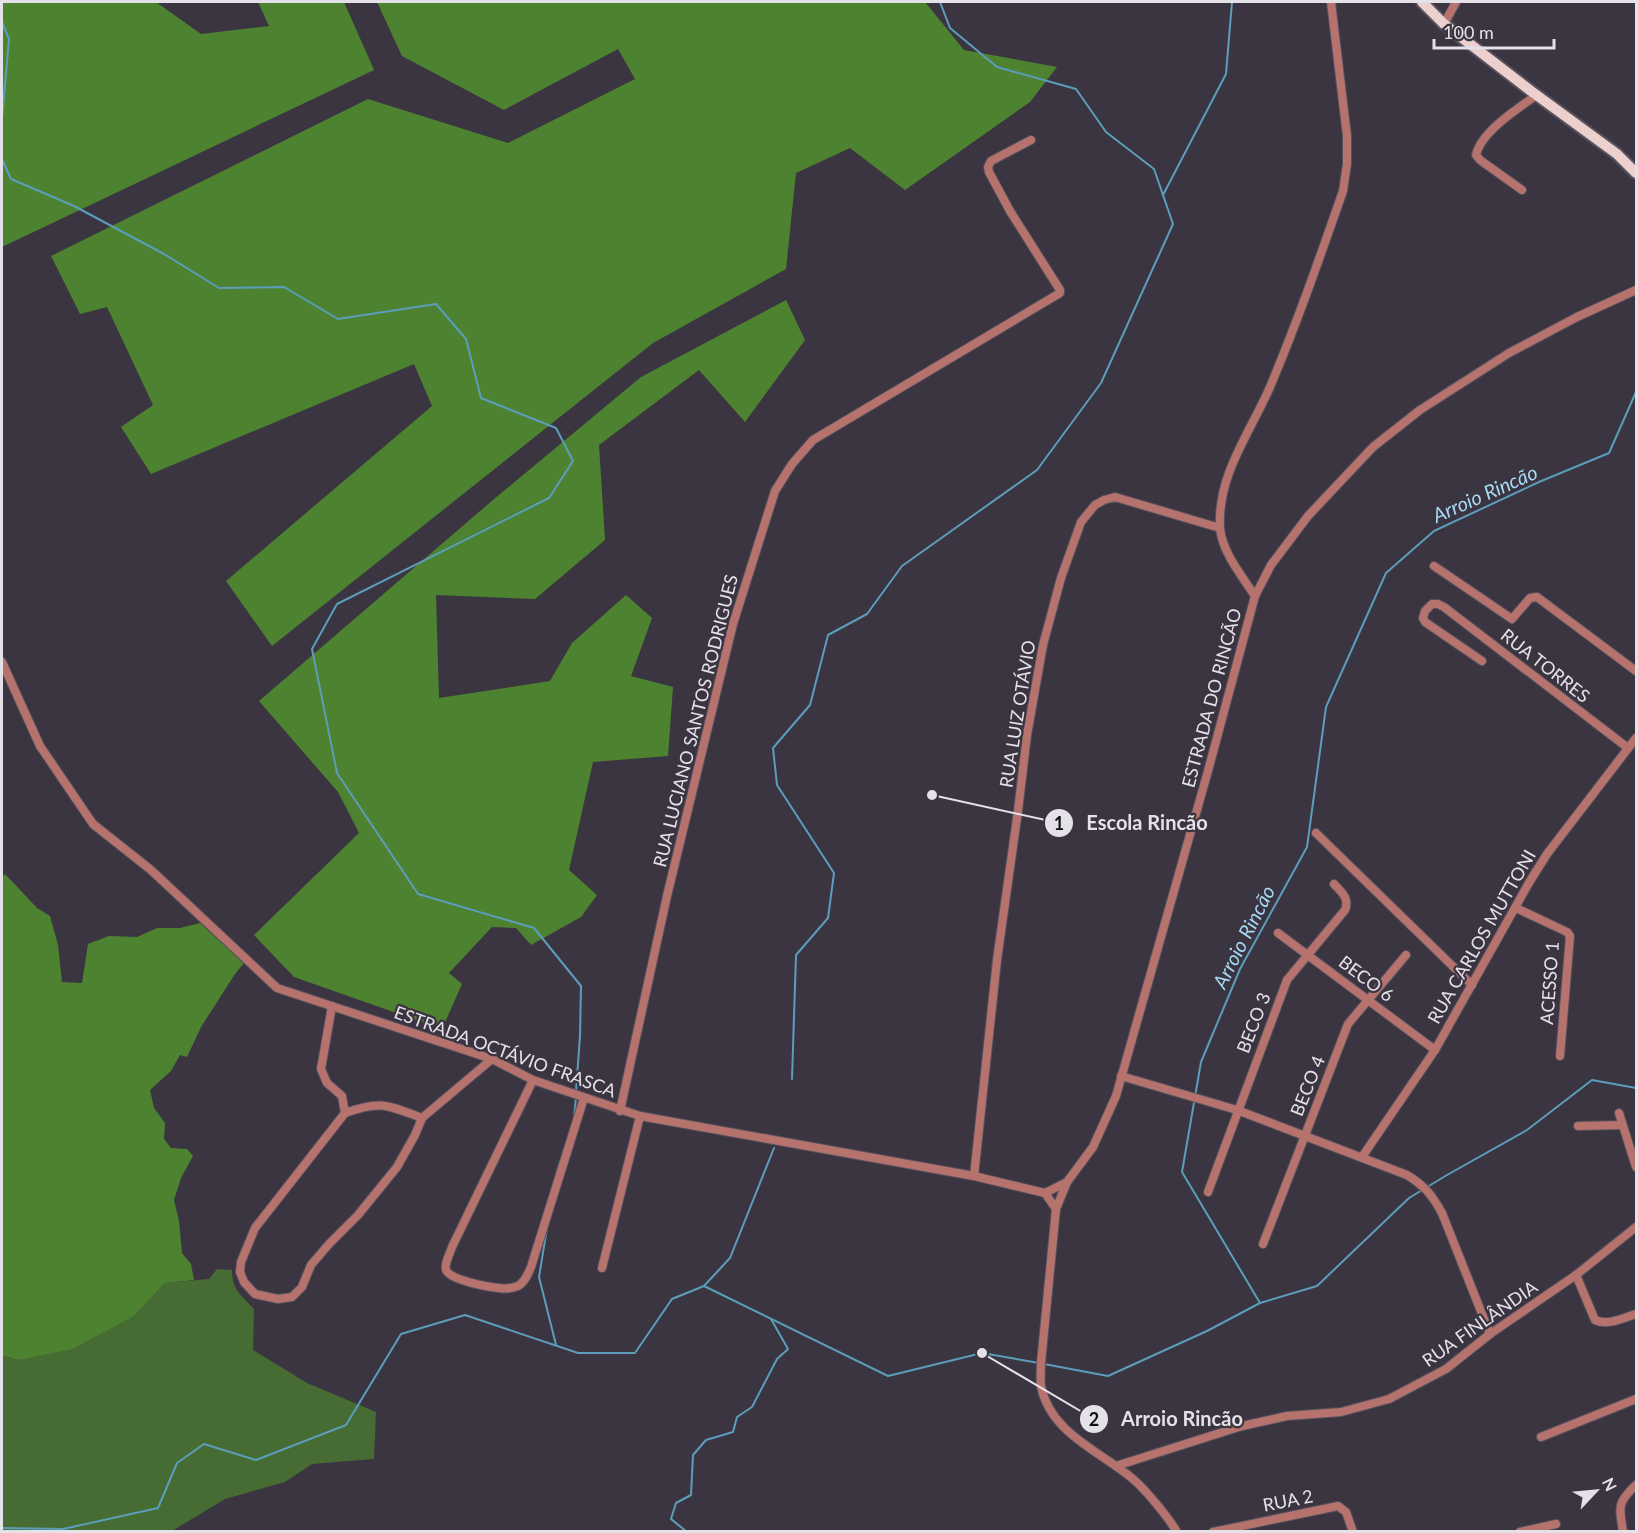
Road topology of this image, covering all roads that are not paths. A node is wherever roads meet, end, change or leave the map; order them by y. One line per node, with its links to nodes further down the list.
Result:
1 (1331, 2): 10 (street, ESTRADA DO RINCÃO)
2 (1422, 2): 4 (main road)
3 (1456, 2): 4 (street)
4 (1444, 24): 5 (main road)
5 (1537, 95): 7 (main road); 8 (street)
6 (1031, 140): 33 (street, RUA LUCIANO SANTOS RODRIGUES)
7 (1636, 173)
8 (1522, 190)
9 (1636, 290): 12 (street)
10 (1220, 528): 12 (street, ESTRADA DO RINCÃO); 44 (street, RUA LUIZ OTÁVIO)
11 (1434, 566): 15 (street)
12 (1255, 596): 30 (street, ESTRADA DO RINCÃO)
13 (1482, 661): 17 (street, RUA TORRES)
14 (2, 662): 26 (street, ESTRADA OCTÁVIO FRASCA)
15 (1636, 671)
16 (1636, 738): 17 (street, RUA CARLOS MUTTONI)
17 (1628, 748): 20 (street, RUA CARLOS MUTTONI)
18 (1316, 833): 24 (street)
19 (1334, 884): 22 (street, BECO 3)
20 (1516, 908): 24 (street, RUA CARLOS MUTTONI); 28 (street, ACESSO 1)
21 (1278, 933): 22 (street, BECO 6)
22 (1307, 955): 25 (street, BECO 6); 34 (street, BECO 3)
23 (1406, 955): 25 (street, BECO 4)
24 (1472, 985): 27 (street, RUA CARLOS MUTTONI)
25 (1369, 1000): 27 (street, BECO 6); 41 (street, BECO 4)
26 (332, 1006): 29 (street, ESTRADA OCTÁVIO FRASCA); 35 (street)
27 (1435, 1050): 42 (street, RUA CARLOS MUTTONI)
28 (1560, 1056)
29 (492, 1059): 31 (street, ESTRADA OCTÁVIO FRASCA); 38 (street)
30 (1121, 1076): 34 (street); 45 (street, ESTRADA DO RINCÃO)
31 (533, 1080): 32 (street, ESTRADA OCTÁVIO FRASCA); 32 (street)
32 (584, 1098): 33 (street, ESTRADA OCTÁVIO FRASCA)
33 (620, 1110): 37 (street, ESTRADA OCTÁVIO FRASCA)
34 (1237, 1110): 41 (street); 46 (street, BECO 3)
35 (345, 1113): 38 (street); 38 (street)
36 (1619, 1113): 39 (street)
37 (640, 1116): 44 (street, ESTRADA OCTÁVIO FRASCA); 51 (street)
38 (422, 1118)
39 (1622, 1125): 40 (street); 43 (street)
40 (1578, 1126)
41 (1305, 1135): 42 (street); 50 (street, BECO 4)
42 (1362, 1157): 54 (street)
43 (1636, 1167)
44 (974, 1176): 47 (street, ESTRADA OCTÁVIO FRASCA)
45 (1067, 1182): 47 (street); 48 (street, ESTRADA DO RINCÃO)
46 (1208, 1192)
47 (1045, 1193): 48 (street)
48 (1056, 1209): 57 (street, ESTRADA DO RINCÃO)
49 (1636, 1227): 52 (street, RUA FINLÂNDIA)
50 (1263, 1244)
51 (602, 1268)
52 (1576, 1275): 53 (street); 54 (street, RUA FINLÂNDIA)
53 (1636, 1314)
54 (1490, 1334): 57 (street, RUA FINLÂNDIA)
55 (1636, 1399): 56 (street)
56 (1540, 1437)
57 (1116, 1466): 60 (street, ESTRADA DO RINCÃO)
58 (1636, 1485): 64 (street)
59 (1556, 1524): 63 (street)
60 (1177, 1532)
61 (1213, 1532): 62 (street, RUA 2)
62 (1353, 1532)
63 (1520, 1532)
64 (1623, 1532)

